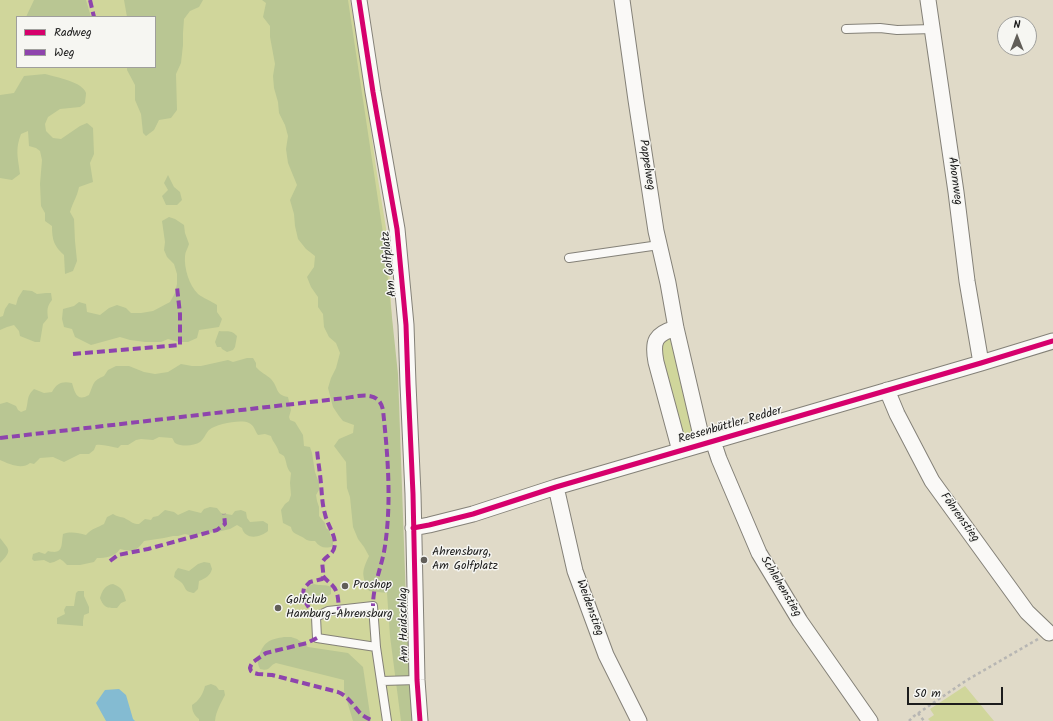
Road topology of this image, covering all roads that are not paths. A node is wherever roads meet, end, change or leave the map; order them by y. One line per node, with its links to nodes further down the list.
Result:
1 (359, 0): 15 (street, Am Golfplatz)
2 (622, 0): 6 (street, Pappelweg)
3 (928, 0): 5 (street, Ahornweg)
4 (846, 29): 5 (lane)
5 (933, 29): 10 (street, Ahornweg)
6 (660, 245): 7 (lane); 8 (street, Pappelweg)
7 (569, 258)
8 (676, 328): 12 (street, Pappelweg); 13 (street)
9 (1053, 341): 10 (street, Reesenbüttler Redder)
10 (981, 363): 11 (street, Reesenbüttler Redder)
11 (887, 390): 12 (street, Reesenbüttler Redder); 16 (street, Föhrenstieg)
12 (708, 442): 13 (street, Reesenbüttler Redder); 23 (street, Schlehenstieg)
13 (680, 451): 14 (street, Reesenbüttler Redder)
14 (556, 488): 15 (street, Reesenbüttler Redder); 22 (street, Weidenstieg)
15 (413, 528): 18 (street, Am Haidschlag)
16 (1049, 633)
17 (376, 646): 17 (lane); 19 (lane)
18 (416, 680): 19 (lane); 21 (street, Am Haidschlag)
19 (382, 681): 20 (lane)
20 (387, 721)
21 (420, 721)
22 (640, 721)
23 (870, 721)

